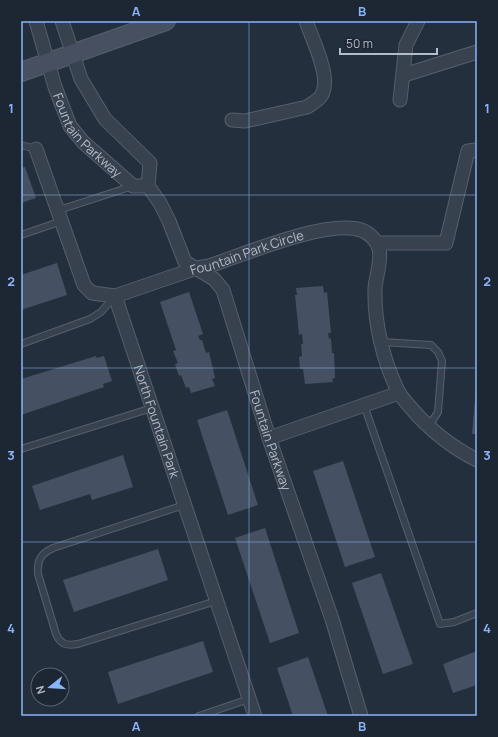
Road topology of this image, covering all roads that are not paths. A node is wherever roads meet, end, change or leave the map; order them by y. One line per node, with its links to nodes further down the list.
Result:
1 (36, 21): 9 (street, Fountain Parkway)
2 (62, 21): 8 (street)
3 (166, 21): 6 (main road)
4 (306, 21): 13 (street)
5 (418, 21): 11 (street)
6 (147, 24): 8 (main road)
7 (477, 52): 11 (street)
8 (74, 54): 9 (main road); 18 (street, Fountain Parkway)
9 (48, 63): 10 (main road); 17 (street, Fountain Parkway)
10 (21, 72)
11 (404, 75): 12 (street)
12 (400, 100)
13 (232, 120)
14 (21, 145): 15 (lane)
15 (36, 148): 19 (street)
16 (477, 150): 21 (street)
17 (133, 186): 18 (street, Fountain Parkway); 19 (lane)
18 (148, 186): 22 (street, Fountain Parkway)
19 (61, 215): 20 (lane); 23 (street)
20 (21, 234)
21 (377, 243): 22 (street, Fountain Park Circle); 24 (street)
22 (197, 268): 23 (street, Fountain Park Circle); 30 (street, Fountain Parkway)
23 (115, 296): 25 (lane); 28 (street, North Fountain Park)
24 (381, 342): 26 (street); 29 (lane)
25 (21, 344)
26 (399, 393): 27 (street); 29 (street)
27 (364, 405): 30 (street); 35 (lane)
28 (152, 408): 31 (lane); 33 (street, North Fountain Park)
29 (428, 428): 32 (street)
30 (270, 438): 39 (street, Fountain Parkway)
31 (21, 449)
32 (477, 460)
33 (184, 505): 34 (street, North Fountain Park); 34 (lane)
34 (216, 601): 36 (street, North Fountain Park)
35 (477, 613)
36 (249, 700): 37 (lane); 38 (street, North Fountain Park)
37 (199, 716)
38 (255, 716)
39 (361, 716)

